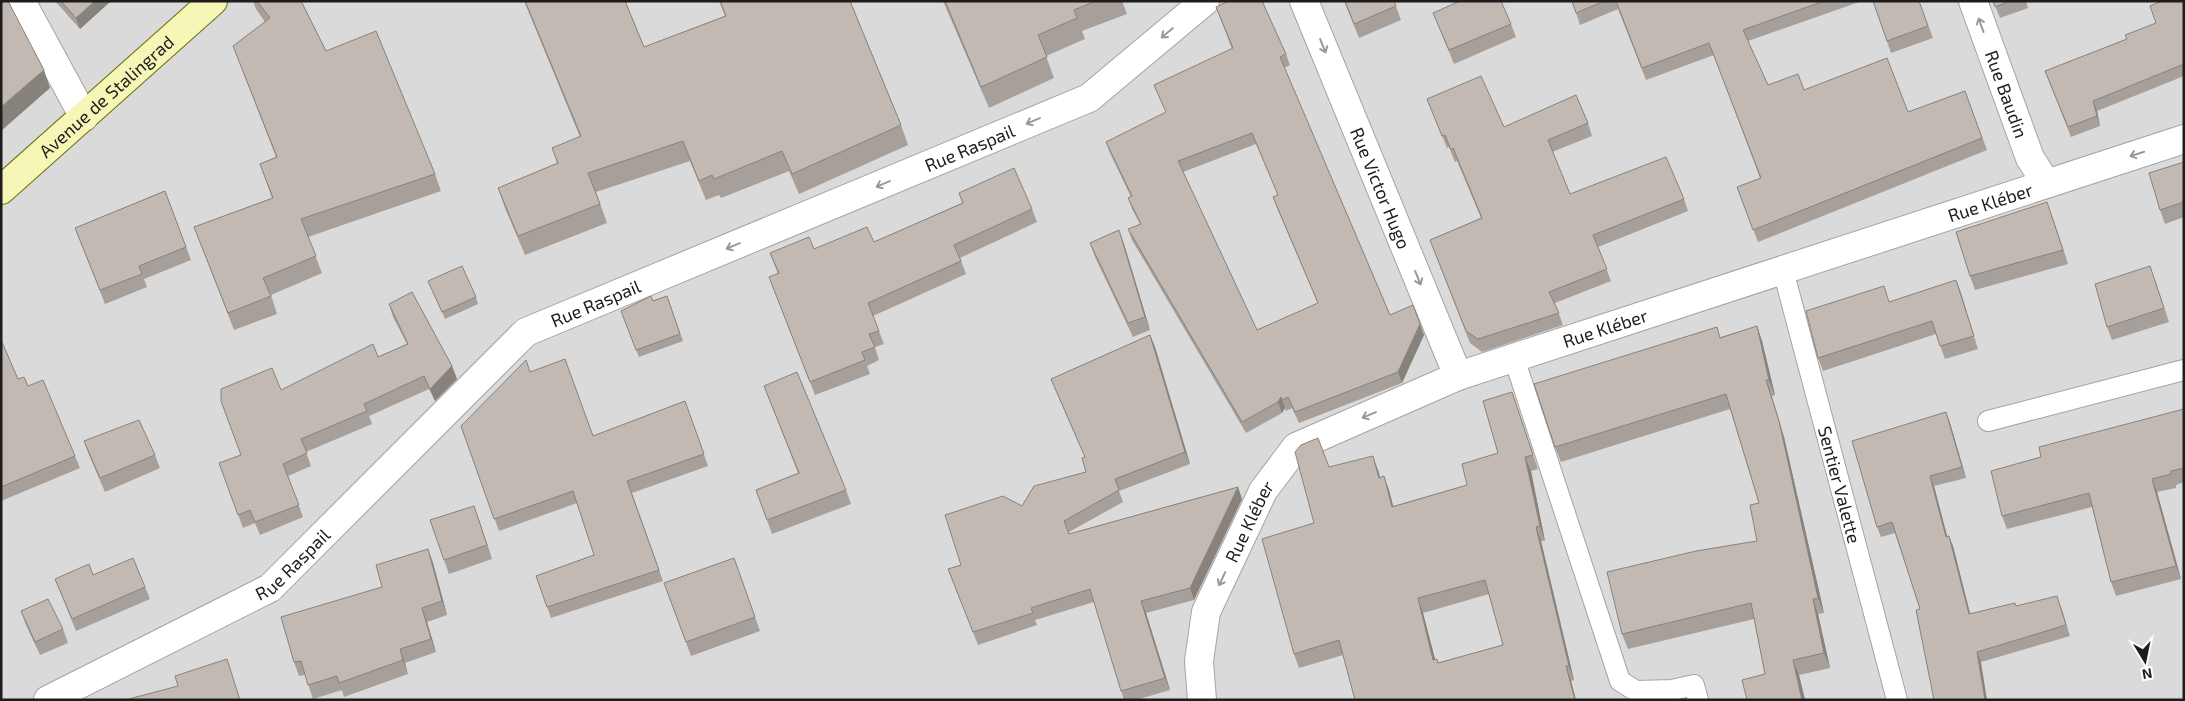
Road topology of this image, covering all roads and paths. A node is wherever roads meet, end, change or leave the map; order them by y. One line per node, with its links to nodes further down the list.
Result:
1 (21, 1): 6 (street)
2 (212, 1): 6 (main road, Avenue de Stalingrad)
3 (1204, 1): 15 (street, Rue Raspail, one-way to 15)
4 (1304, 1): 13 (street, Rue Victor Hugo, one-way to 13)
5 (1973, 1): 8 (street, Rue Baudin, one-way to 5)
6 (84, 117): 9 (main road, Avenue de Stalingrad)
7 (2184, 139): 8 (street, Rue Kléber, one-way to 8)
8 (2046, 183): 10 (street, Rue Kléber)
9 (1, 190)
10 (1784, 270): 11 (street, Rue Kléber); 18 (lane, Sentier Valette)
11 (1514, 358): 13 (street, Rue Kléber); 17 (lane)
12 (2184, 370): 14 (lane)
13 (1458, 376): 16 (street, Rue Kléber, one-way to 16)
14 (1988, 421)
15 (48, 700)
16 (1202, 700)
17 (1698, 700)
18 (1897, 700)

